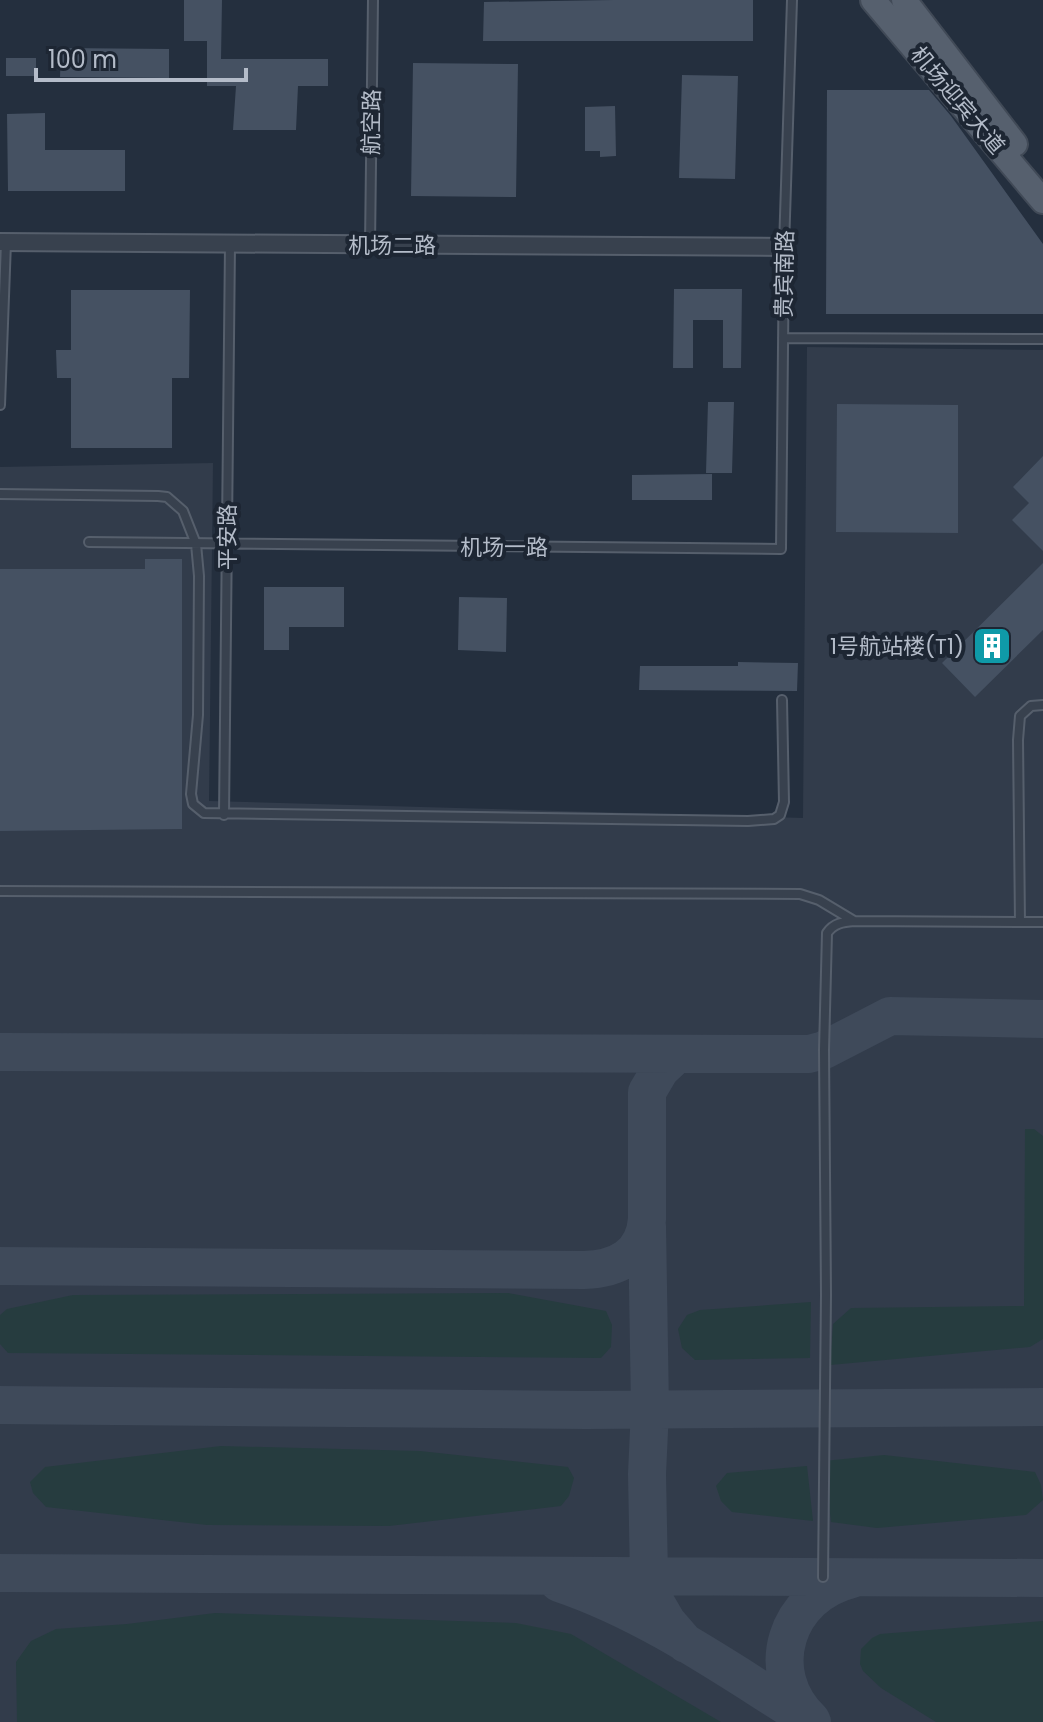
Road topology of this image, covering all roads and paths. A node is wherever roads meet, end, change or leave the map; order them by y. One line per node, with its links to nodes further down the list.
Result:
1 (373, 0): 9 (lane, 航空路)
2 (792, 0): 10 (lane, 贵宾南路)
3 (873, 0): 6 (main road, 机场迎宾大道)
4 (904, 0): 5 (main road)
5 (1043, 180)
6 (1043, 201)
7 (3, 242): 8 (street, 机场二路); 13 (lane)
8 (230, 244): 9 (street, 机场二路); 17 (lane, 平安路)
9 (370, 245): 10 (street, 机场二路)
10 (784, 247): 11 (lane, 贵宾南路)
11 (783, 338): 12 (lane); 18 (lane, 贵宾南路)
12 (1043, 339)
13 (0, 405)
14 (0, 494): 16 (lane)
15 (89, 542): 16 (lane, 机场一路)
16 (196, 544): 17 (lane, 机场一路); 21 (lane)
17 (227, 545): 18 (lane, 机场一路); 21 (lane, 平安路)
18 (781, 549)
19 (782, 700): 21 (lane)
20 (1043, 705): 24 (lane)
21 (224, 815)
22 (0, 891): 23 (lane)
23 (854, 921): 24 (lane); 26 (lane)
24 (1020, 922): 25 (lane)
25 (1043, 922)
26 (823, 1577)

